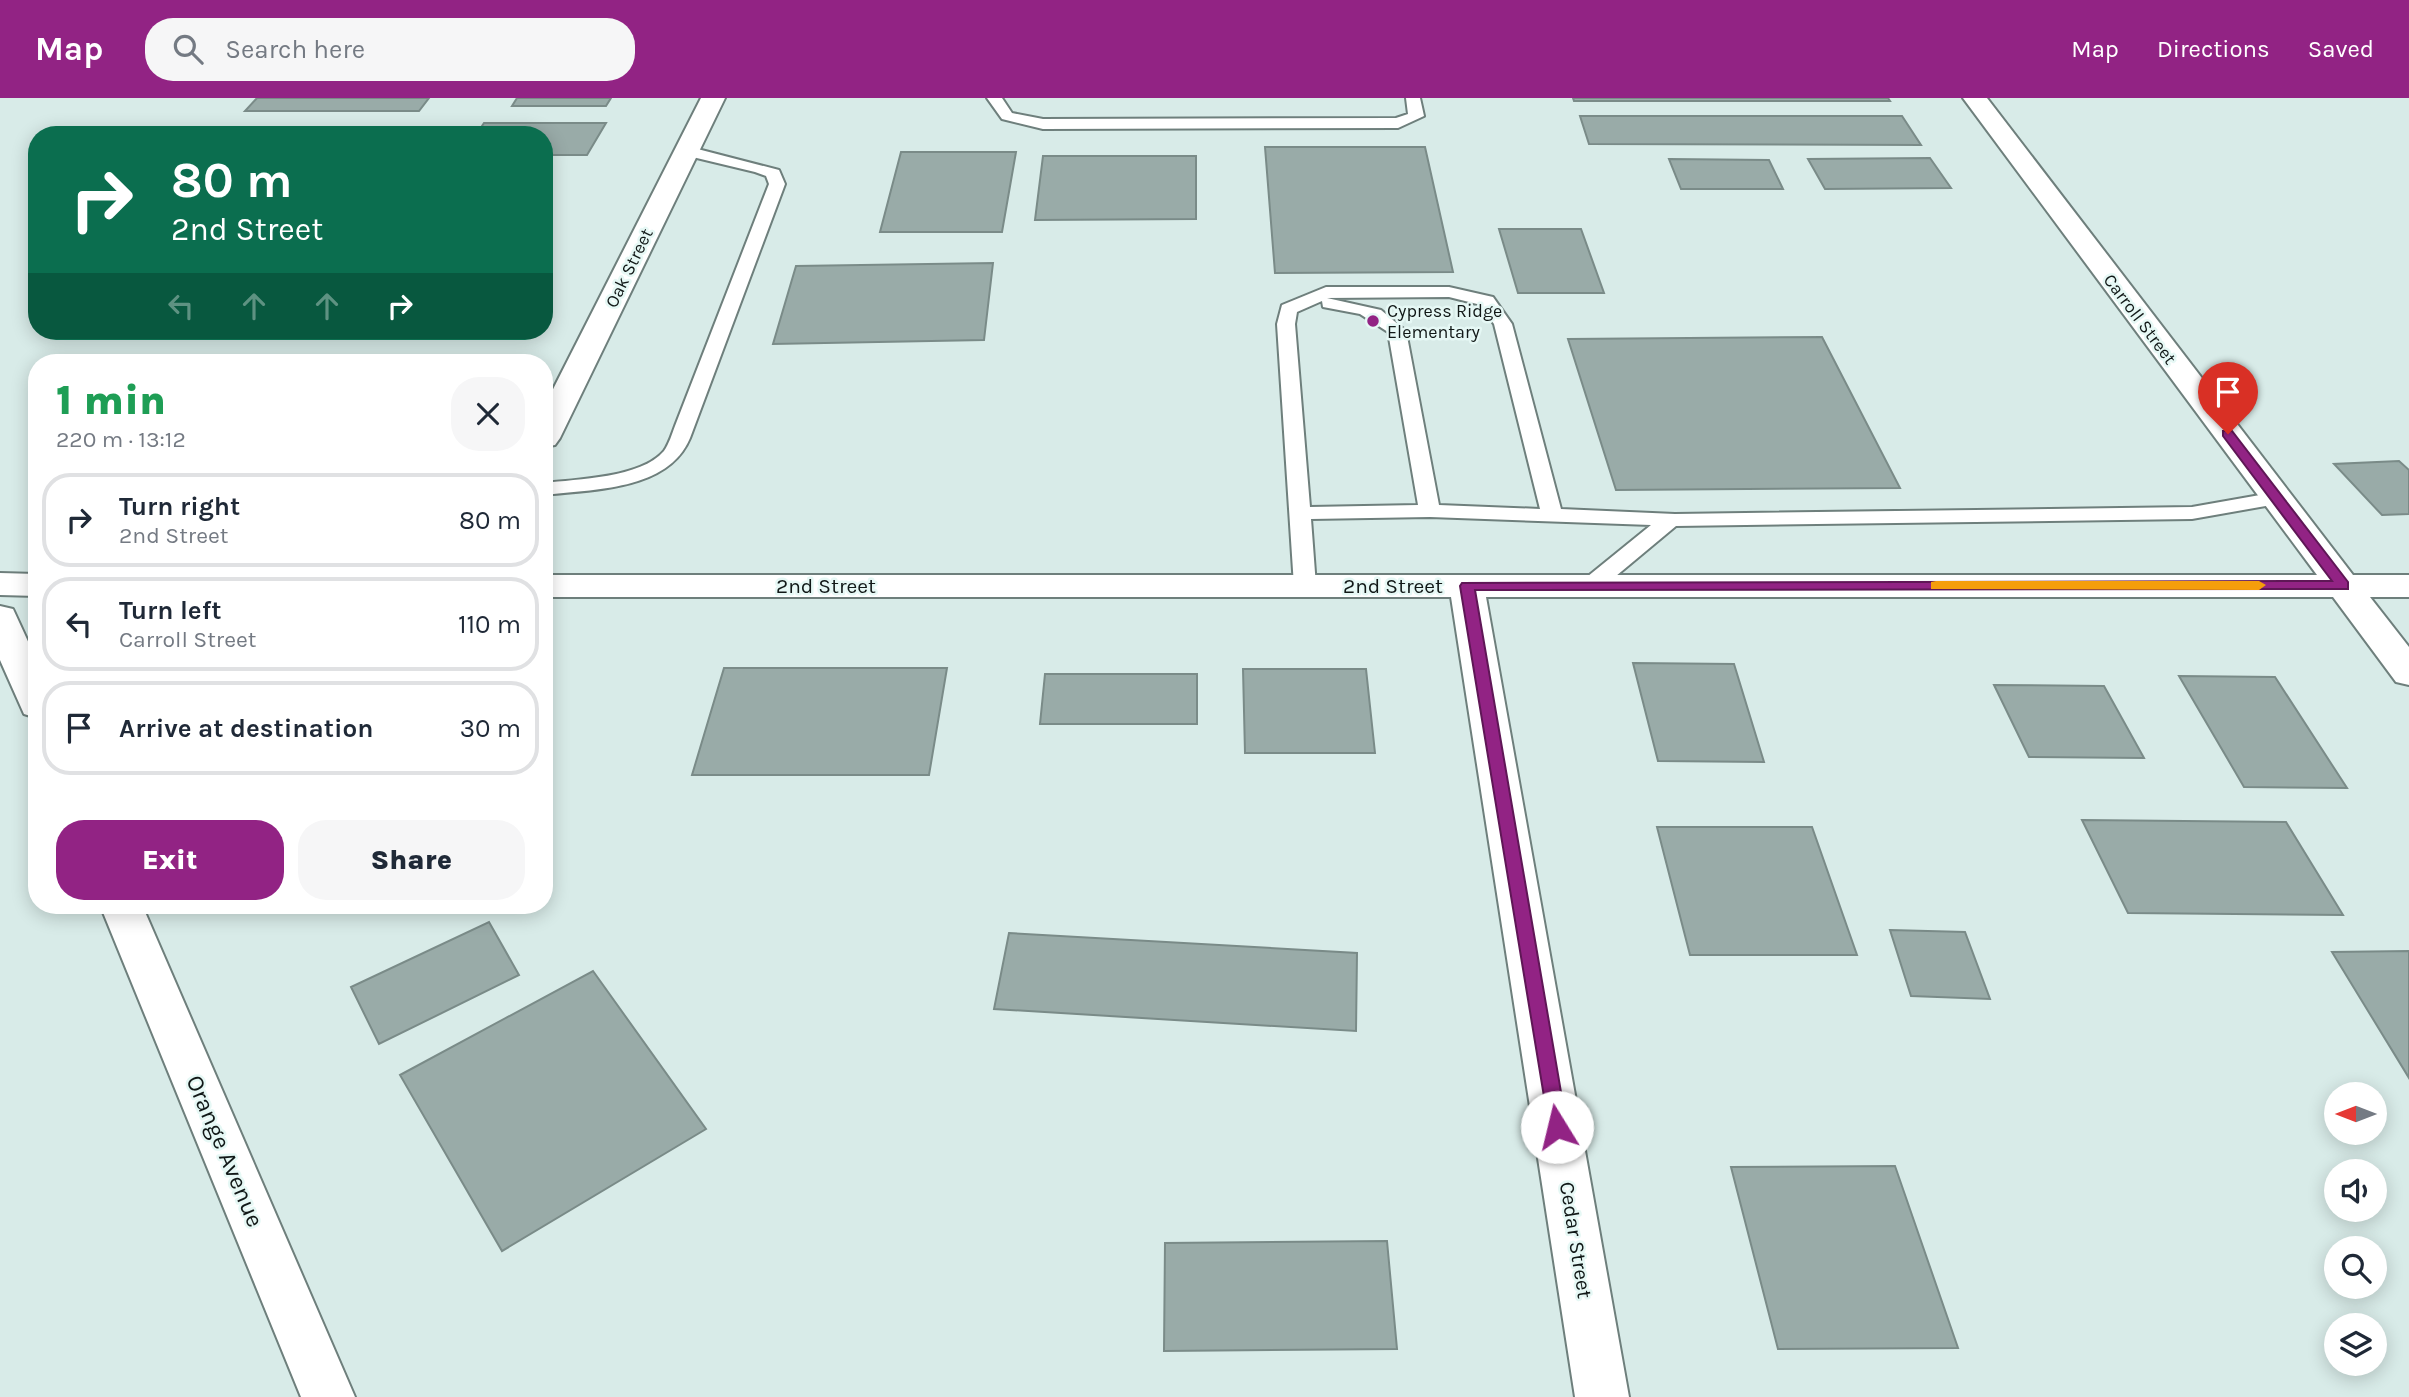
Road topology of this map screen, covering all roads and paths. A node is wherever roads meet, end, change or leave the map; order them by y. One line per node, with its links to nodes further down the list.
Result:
1 (713, 98): 5 (street, Oak Street)
2 (994, 98): 3 (lane)
3 (1413, 98)
4 (1975, 98): 9 (street, Carroll Street)
5 (687, 151): 7 (street, Oak Street); 8 (lane)
6 (1307, 300): 10 (lane); 11 (lane); 12 (lane)
7 (553, 420)
8 (553, 488)
9 (2277, 498): 13 (lane); 16 (street, Carroll Street)
10 (1430, 511): 11 (lane); 12 (lane)
11 (1300, 513): 18 (lane)
12 (1552, 516): 13 (lane)
13 (1671, 520): 20 (lane)
14 (0, 584): 15 (street)
15 (28, 584)
16 (2343, 585): 20 (street, 2nd Street); 21 (street, 2nd Street); 23 (street, Carroll Street)
17 (553, 586): 18 (street, 2nd Street)
18 (1305, 586): 19 (street, 2nd Street)
19 (1467, 586): 20 (street, 2nd Street); 27 (street, Cedar Street)
20 (1590, 586)
21 (2409, 586)
22 (0, 617): 24 (street)
23 (2409, 673)
24 (28, 684)
25 (125, 914): 26 (street, Orange Avenue)
26 (328, 1397)
27 (1602, 1397)

